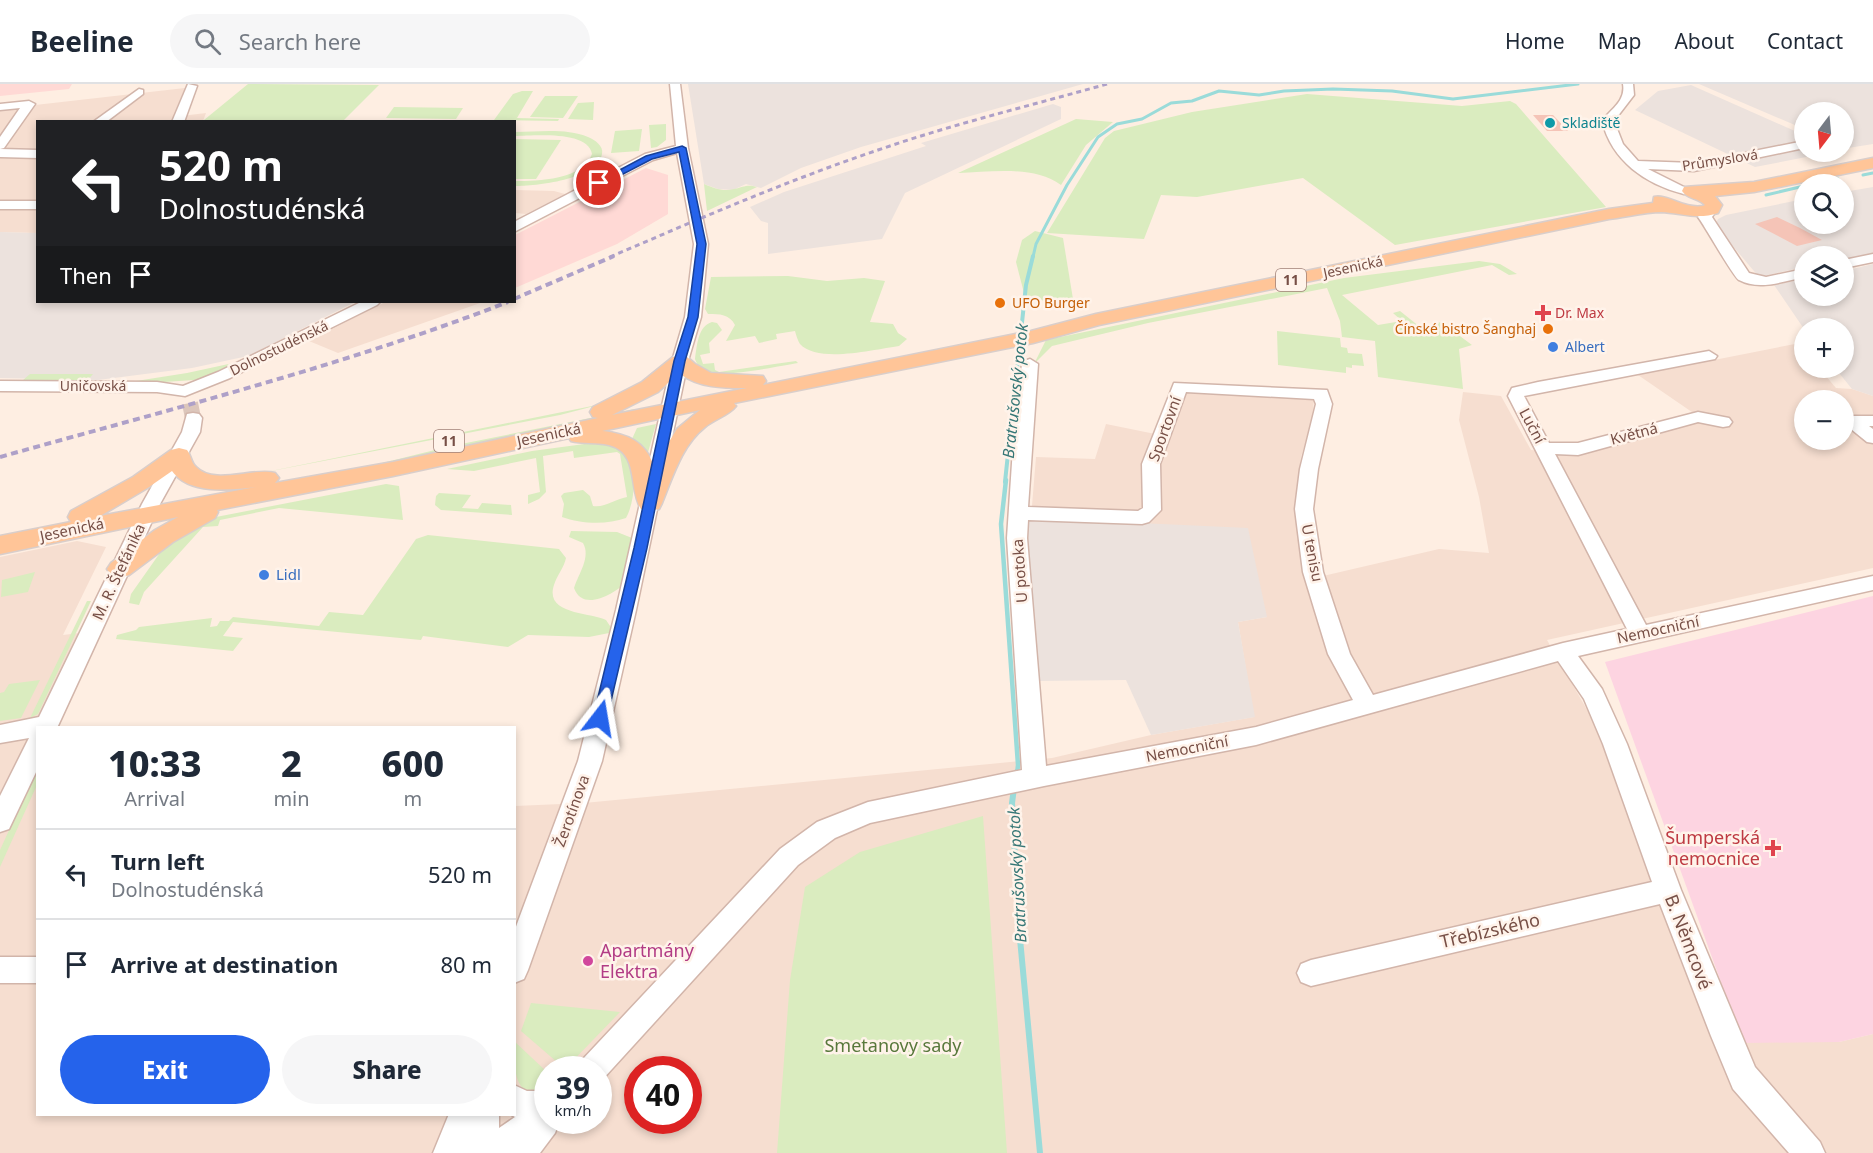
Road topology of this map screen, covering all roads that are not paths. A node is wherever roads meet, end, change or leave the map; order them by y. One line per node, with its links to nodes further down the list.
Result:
1 (675, 84): 10 (street, Žerotínova)
2 (1628, 84): 14 (street, Průmyslová)
3 (192, 86): 7 (street)
4 (139, 93): 6 (street)
5 (0, 107): 8 (street)
6 (101, 120)
7 (179, 120)
8 (0, 145)
9 (1794, 147): 14 (street, Průmyslová)
10 (682, 148): 23 (street); 32 (street, Žerotínova)
11 (0, 153): 12 (street)
12 (36, 154)
13 (1873, 163): 15 (main road, Jesenická / 11)
14 (1636, 165): 16 (street, Průmyslová); 17 (street, Průmyslová)
15 (1754, 187): 16 (main road, Jesenická / 11); 20 (main road, Jesenická / 11)
16 (1687, 190): 17 (main road, Jesenická / 11); 20 (main road)
17 (1657, 194): 21 (main road); 24 (main road, Jesenická / 11)
18 (0, 205): 19 (street)
19 (36, 206)
20 (1712, 208): 21 (main road, Jesenická / 11); 26 (street)
21 (1677, 209): 24 (main road, Jesenická / 11); 26 (street)
22 (516, 210): 23 (street)
23 (544, 212): 25 (street)
24 (1609, 214): 34 (main road, Jesenická / 11)
25 (516, 227)
26 (1718, 238): 29 (street)
27 (1873, 258): 28 (street)
28 (1854, 262)
29 (1794, 275)
30 (370, 303): 37 (street, Dolnostudénská)
31 (1709, 356): 44 (street, Luční)
32 (680, 361): 34 (main road); 38 (street, Žerotínova); 39 (main road)
33 (1030, 364): 50 (street, U potoka)
34 (767, 385): 38 (main road, Jesenická / 11); 48 (main road)
35 (0, 386): 37 (street, Uničovská)
36 (1321, 394): 50 (street, Sportovní); 59 (street, U tenisu)
37 (189, 404): 45 (street, M. R. Štefánika)
38 (670, 405): 39 (main road, Jesenická / 11); 43 (main road, Jesenická / 11); 48 (street, Žerotínova)
39 (599, 413): 46 (main road, Jesenická / 11)
40 (1873, 421): 42 (street)
41 (1723, 422): 44 (street, Květná)
42 (1873, 438)
43 (528, 439): 47 (main road, Jesenická / 11); 48 (main road)
44 (1544, 448): 57 (street, Luční)
45 (179, 455): 46 (main road); 49 (street, M. R. Štefánika); 51 (main road)
46 (301, 476): 49 (main road, Jesenická / 11)
47 (237, 499): 49 (main road, Jesenická / 11); 55 (main road)
48 (650, 503): 67 (street, Žerotínova)
49 (148, 510): 51 (main road, Jesenická / 11); 53 (main road, Jesenická / 11); 55 (street, M. R. Štefánika)
50 (1018, 513): 64 (street, U potoka)
51 (80, 517): 52 (main road, Jesenická / 11)
52 (0, 533)
53 (41, 537): 54 (main road, Jesenická / 11); 55 (main road)
54 (0, 545)
55 (120, 569): 60 (street, M. R. Štefánika)
56 (1873, 583): 57 (street, Nemocniční)
57 (1640, 633): 58 (street, Nemocniční)
58 (1563, 651): 59 (street, Nemocniční); 66 (street, B. Němcové)
59 (1367, 705): 64 (street, Nemocniční)
60 (46, 726)
61 (36, 732): 62 (street)
62 (0, 734)
63 (36, 746): 65 (street, M. R. Štefánika)
64 (1022, 780): 71 (street, Nemocniční)
65 (0, 821)
66 (1668, 890): 70 (street, Třebízského); 79 (street, B. Němcové)
67 (516, 964)
68 (0, 970): 69 (street)
69 (36, 970)
70 (1311, 973)
71 (605, 1056)
72 (516, 1101): 73 (street)
73 (534, 1106)
74 (463, 1116): 78 (street)
75 (534, 1120): 77 (street)
76 (534, 1125): 77 (street)
77 (497, 1142): 78 (street)
78 (450, 1153)
79 (1809, 1153)

